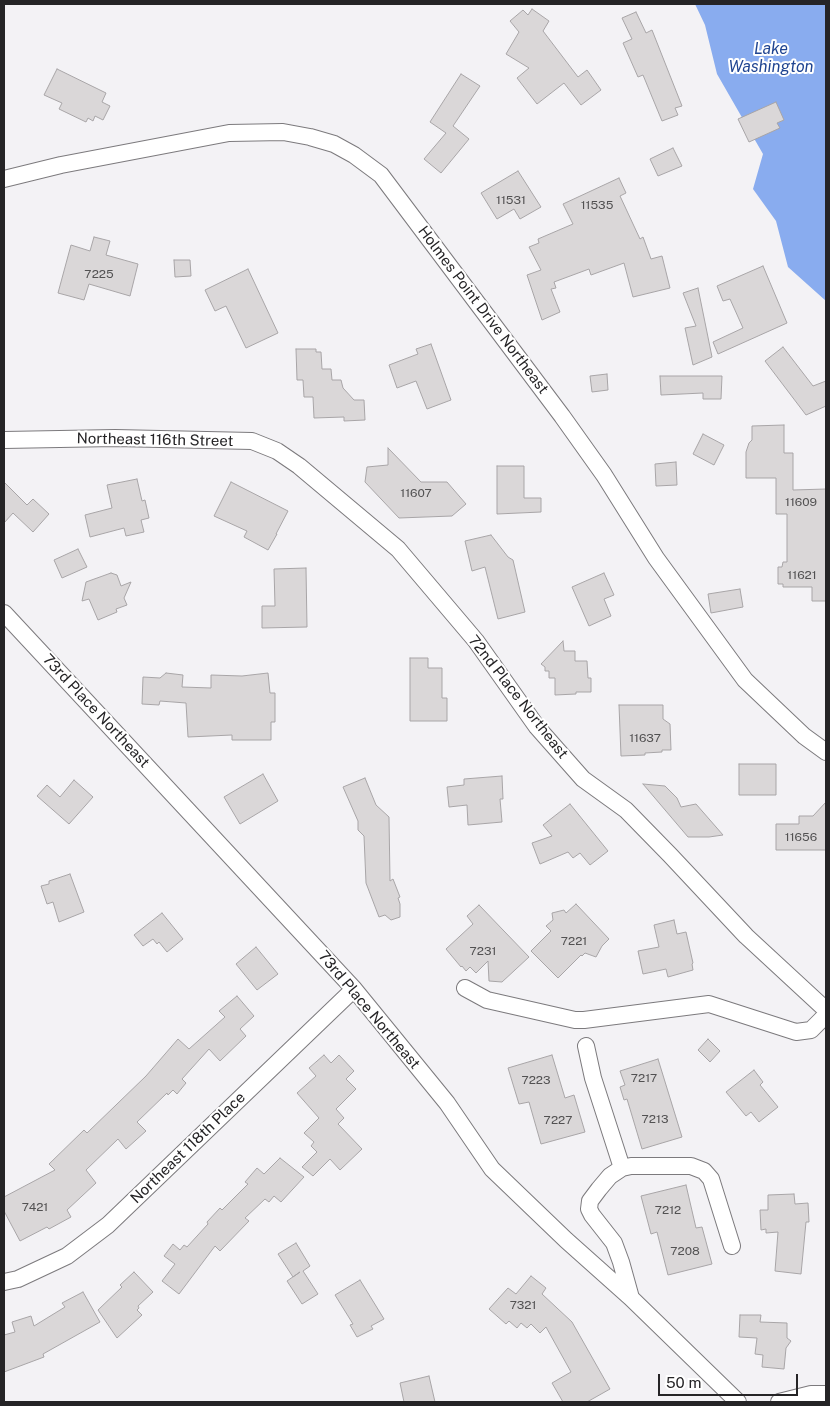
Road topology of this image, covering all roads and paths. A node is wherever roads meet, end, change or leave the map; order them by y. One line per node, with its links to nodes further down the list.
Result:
1 (4, 179): 5 (street, Holmes Point Drive Northeast)
2 (4, 440): 3 (street, Northeast 116th Street)
3 (299, 466): 8 (street, 72nd Place Northeast)
4 (4, 613): 7 (street, 73rd Place Northeast)
5 (826, 752)
6 (465, 988): 9 (street)
7 (354, 989): 13 (street, Northeast 118th Place); 14 (street, 73rd Place Northeast)
8 (826, 1010)
9 (826, 1015)
10 (586, 1046): 11 (street)
11 (622, 1168): 12 (street); 14 (street)
12 (732, 1246)
13 (4, 1282)
14 (631, 1298): 16 (street, 73rd Place Northeast)
15 (826, 1394): 17 (street)
16 (738, 1402)
17 (779, 1402)

